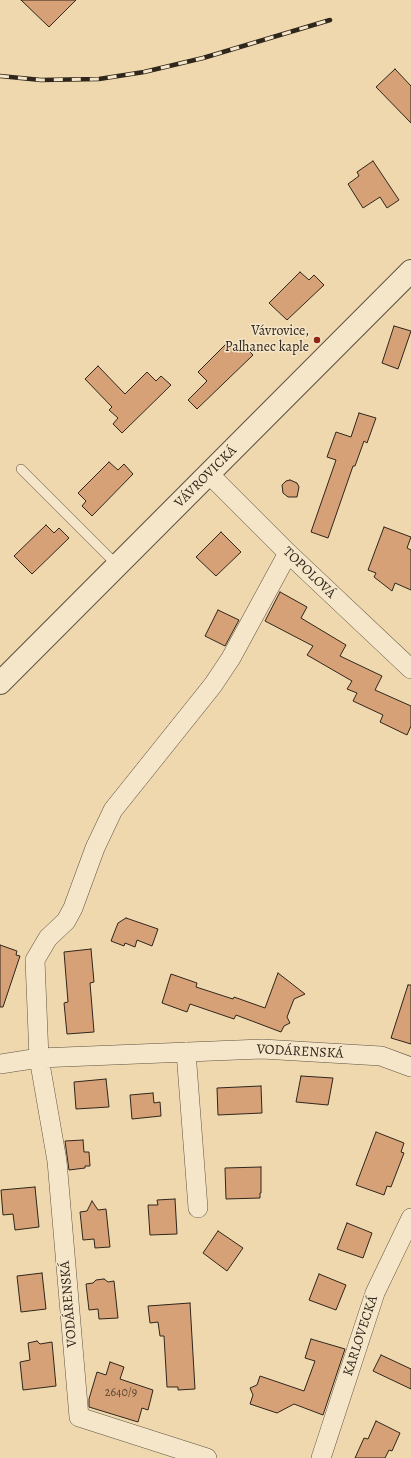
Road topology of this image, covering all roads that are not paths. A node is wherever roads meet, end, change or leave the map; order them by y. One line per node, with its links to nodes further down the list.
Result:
1 (411, 271): 3 (street, VÁVROVICKÁ)
2 (21, 469): 5 (lane)
3 (209, 474): 4 (street, TOPOLOVÁ); 5 (street, VÁVROVICKÁ)
4 (288, 553): 6 (street, TOPOLOVÁ); 9 (street, VODÁRENSKÁ)
5 (118, 566): 7 (street, VÁVROVICKÁ)
6 (411, 669)
7 (0, 683)
8 (186, 1052): 9 (street, VODÁRENSKÁ); 11 (street, VODÁRENSKÁ); 12 (street)
9 (39, 1058): 10 (street, VODÁRENSKÁ); 14 (street, VODÁRENSKÁ)
10 (0, 1064)
11 (411, 1067)
12 (198, 1208)
13 (411, 1218): 15 (street, KARLOVECKÁ)
14 (207, 1458)
15 (321, 1458)

